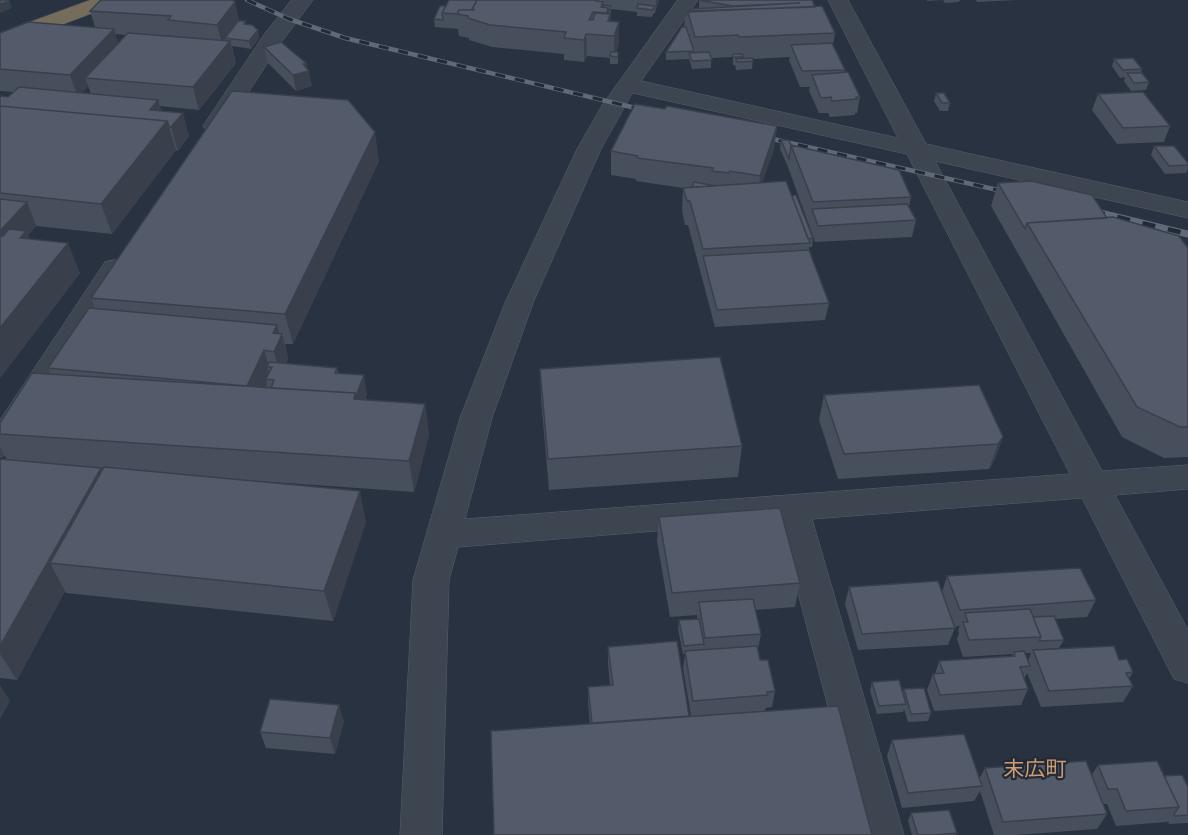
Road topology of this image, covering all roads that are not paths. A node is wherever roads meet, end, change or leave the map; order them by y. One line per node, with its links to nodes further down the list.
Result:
1 (71, 0): 6 (highway)
2 (110, 0): 7 (highway)
3 (303, 0): 9 (street)
4 (688, 0): 8 (street)
5 (838, 0): 10 (street)
6 (0, 26)
7 (0, 41)
8 (628, 85): 10 (street); 17 (street)
9 (200, 147)
10 (914, 147): 11 (street); 15 (street)
11 (1188, 210)
12 (126, 252): 13 (street)
13 (0, 446)
14 (1188, 477): 15 (street)
15 (1092, 483): 16 (street); 18 (street)
16 (792, 507): 17 (street); 20 (street)
17 (446, 534): 19 (street)
18 (1188, 667)
19 (421, 835)
20 (883, 835)

